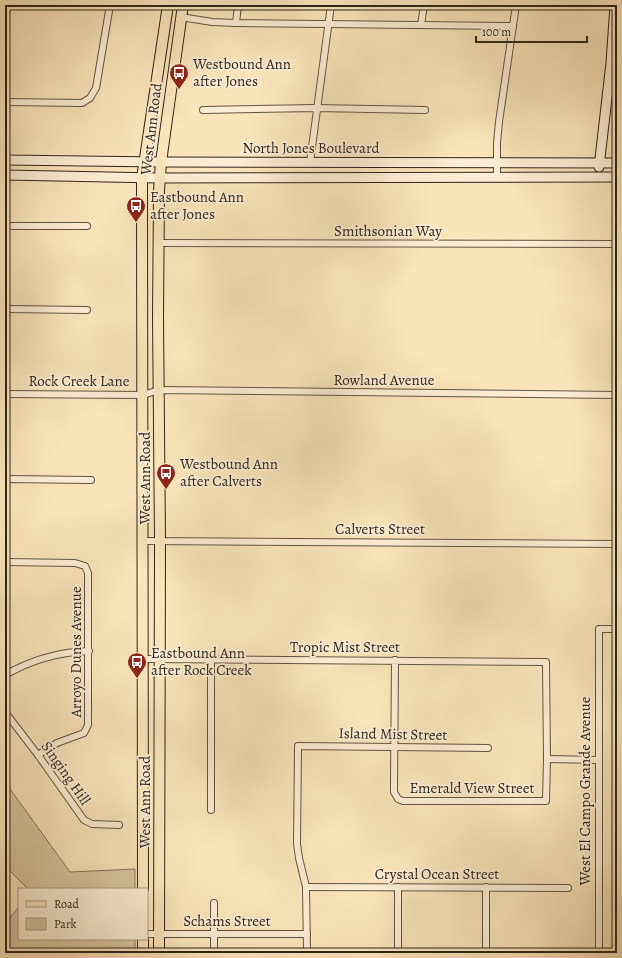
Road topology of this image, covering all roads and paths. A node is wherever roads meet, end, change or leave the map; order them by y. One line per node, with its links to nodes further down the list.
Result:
1 (110, 5): 15 (street)
2 (168, 5): 20 (main road, West Ann Road)
3 (176, 5): 10 (main road)
4 (183, 5): 10 (main road, West Ann Road)
5 (238, 5): 11 (street)
6 (331, 5): 12 (street)
7 (424, 5): 13 (street)
8 (516, 5): 14 (street)
9 (615, 5): 24 (main road)
10 (181, 17): 11 (street); 21 (main road, West Ann Road)
11 (236, 23): 12 (street)
12 (328, 24): 13 (street); 16 (street)
13 (420, 25): 14 (street)
14 (513, 26): 23 (street)
15 (5, 102)
16 (316, 108): 17 (street); 18 (street); 22 (street)
17 (203, 110)
18 (425, 110)
19 (5, 160): 20 (main road, North Jones Boulevard)
20 (144, 161): 21 (main road, North Jones Boulevard); 30 (main road, West Ann Road)
21 (161, 162): 22 (main road, North Jones Boulevard); 31 (main road, West Ann Road)
22 (310, 162): 23 (main road, North Jones Boulevard)
23 (497, 162): 24 (main road, North Jones Boulevard); 28 (street)
24 (600, 163): 25 (main road, North Jones Boulevard); 27 (main road)
25 (617, 163)
26 (5, 175): 30 (main road, North Jones Boulevard)
27 (599, 176): 28 (main road, North Jones Boulevard); 29 (main road, North Jones Boulevard)
28 (497, 177): 31 (main road, North Jones Boulevard)
29 (617, 177)
30 (142, 178): 31 (main road, North Jones Boulevard); 38 (main road, West Ann Road)
31 (159, 178): 34 (main road, West Ann Road)
32 (5, 226): 33 (street)
33 (87, 226)
34 (158, 243): 35 (street, Smithsonian Way); 38 (main road, West Ann Road)
35 (617, 244)
36 (5, 309): 37 (street)
37 (87, 310)
38 (151, 392): 39 (street, Rock Creek Lane); 40 (street, Rowland Avenue); 43 (main road, West Ann Road); 44 (main road, West Ann Road)
39 (5, 394)
40 (617, 395)
41 (5, 479): 42 (street)
42 (91, 480)
43 (143, 541): 44 (street, Calverts Street); 49 (main road, West Ann Road)
44 (160, 541): 45 (street, Calverts Street); 50 (main road, West Ann Road)
45 (617, 544)
46 (5, 562): 48 (street, Arroyo Dunes Avenue)
47 (617, 629): 59 (street, West El Campo Grande Avenue)
48 (89, 651): 53 (street); 57 (street, Arroyo Dunes Avenue)
49 (143, 659): 50 (street, Tropic Mist Street); 64 (main road, West Ann Road)
50 (160, 659): 51 (street, Tropic Mist Street); 69 (main road, West Ann Road)
51 (211, 659): 52 (street, Tropic Mist Street); 60 (street)
52 (395, 660): 55 (street); 58 (street, Tropic Mist Street)
53 (5, 675)
54 (5, 712): 57 (street, Singing Hill)
55 (394, 746): 56 (street, Island Mist Street); 58 (street, Emerald View Street); 62 (street, Island Mist Street)
56 (488, 748)
57 (38, 755): 61 (street, Singing Hill)
58 (548, 759): 59 (street)
59 (599, 760): 79 (street, West El Campo Grande Avenue)
60 (211, 810)
61 (119, 825)
62 (306, 887): 63 (street, Crystal Ocean Street); 71 (street)
63 (398, 887): 65 (street, Crystal Ocean Street); 77 (street)
64 (143, 888)
65 (486, 888): 66 (street, Crystal Ocean Street); 78 (street)
66 (568, 888)
67 (214, 903): 70 (street)
68 (148, 934): 69 (street, Schams Street)
69 (159, 934): 70 (street, Schams Street); 74 (main road, West Ann Road)
70 (214, 934): 71 (street, Schams Street); 75 (street)
71 (307, 934): 76 (street)
72 (143, 940): 73 (main road)
73 (143, 953)
74 (159, 953)
75 (214, 953)
76 (307, 953)
77 (398, 953)
78 (486, 953)
79 (599, 953)

